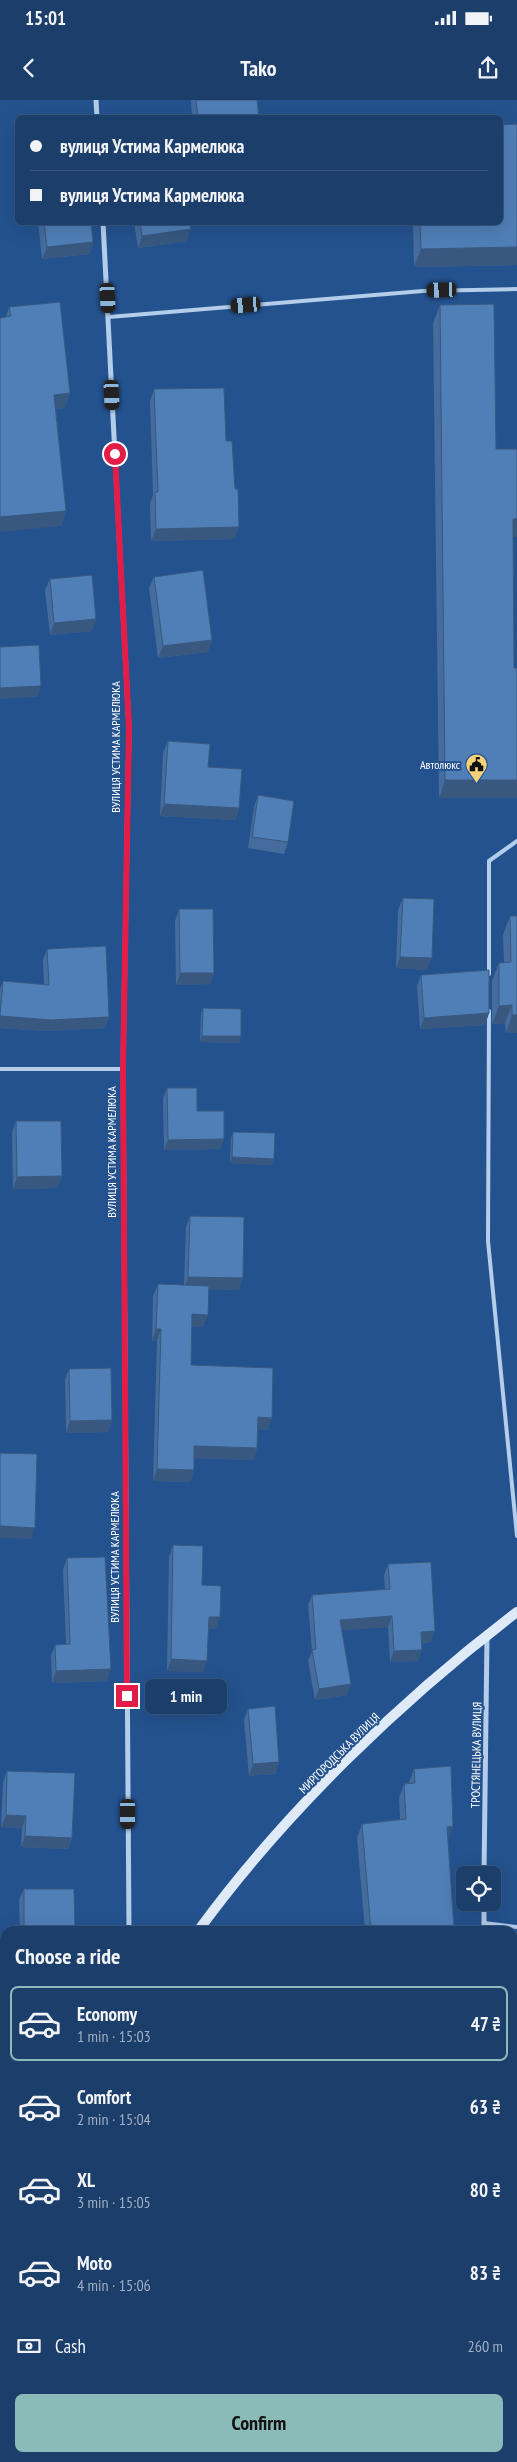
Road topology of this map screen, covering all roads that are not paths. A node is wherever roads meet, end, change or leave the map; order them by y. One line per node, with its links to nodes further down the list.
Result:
1 (96, 100): 2 (street)
2 (97, 115)
3 (103, 225): 5 (street, ВУЛИЦЯ УСТИМА КАРМЕЛЮКА)
4 (517, 289): 5 (lane)
5 (108, 317): 9 (street, ВУЛИЦЯ УСТИМА КАРМЕЛЮКА)
6 (517, 842): 7 (lane)
7 (489, 978)
8 (489, 1007): 11 (lane)
9 (123, 1069): 10 (lane); 17 (street, ВУЛИЦЯ УСТИМА КАРМЕЛЮКА)
10 (0, 1070)
11 (517, 1536)
12 (517, 1612): 13 (main road, МИРГОРОДСЬКА ВУЛИЦЯ)
13 (487, 1634): 14 (street, ТРОСТЯНЕЦЬКА ВУЛИЦЯ); 18 (main road, МИРГОРОДСЬКА ВУЛИЦЯ)
14 (484, 1866)
15 (484, 1911): 16 (street)
16 (484, 1923): 19 (lane)
17 (129, 1926)
18 (202, 1926)
19 (509, 1926)

